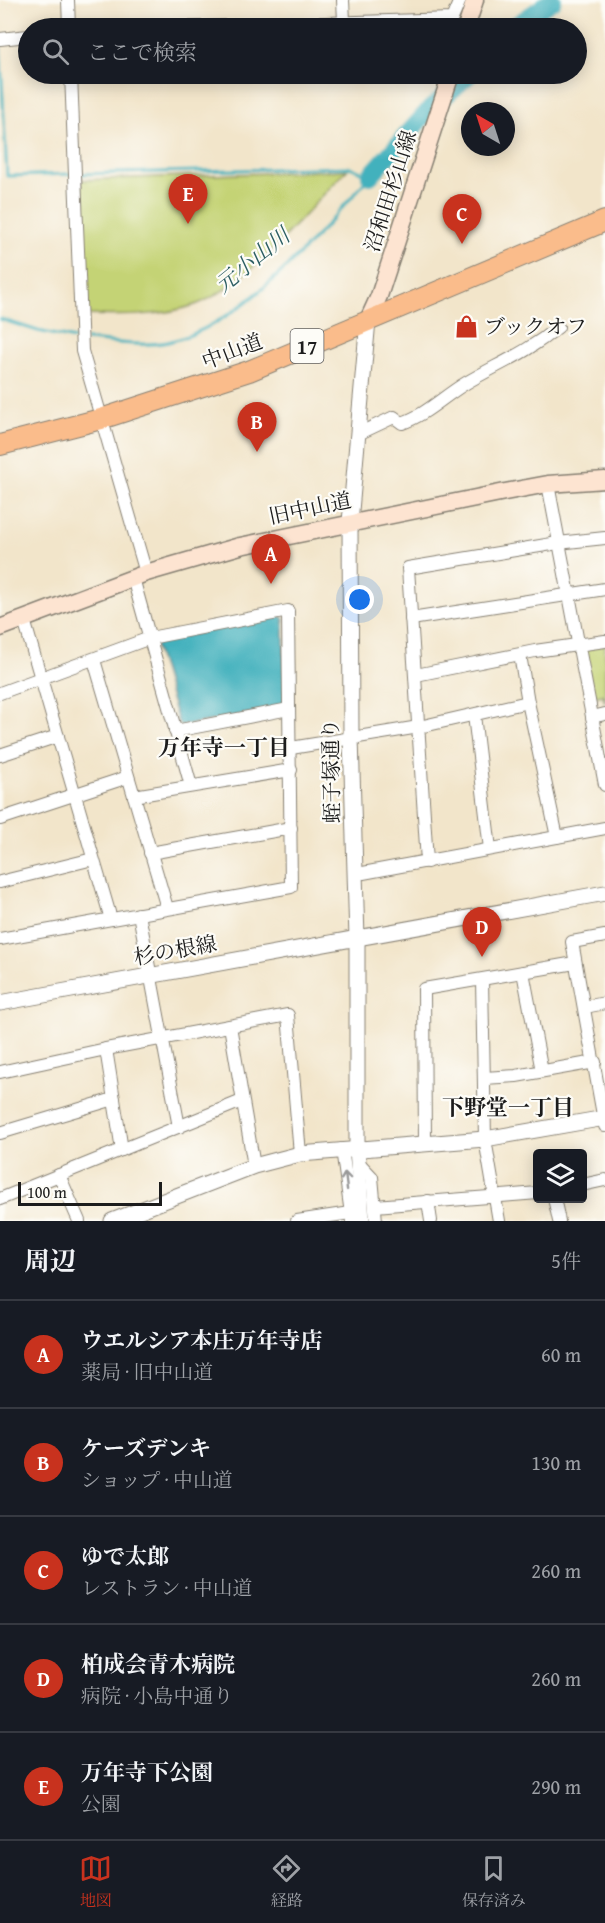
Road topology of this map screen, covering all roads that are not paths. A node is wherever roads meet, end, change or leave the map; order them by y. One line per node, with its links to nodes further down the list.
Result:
1 (68, 0): 5 (street)
2 (343, 0): 6 (street)
3 (460, 0): 7 (street)
4 (475, 0): 8 (main road)
5 (69, 18)
6 (344, 18)
7 (452, 18)
8 (469, 18)
9 (18, 37): 10 (street)
10 (0, 39)
11 (71, 84): 16 (street)
12 (448, 84): 14 (main road, 沼和田杉山線)
13 (605, 221): 14 (highway, 中山道 / 17)
14 (368, 321): 16 (highway, 中山道 / 17); 17 (street, 蛭子塚通り)
15 (558, 327): 17 (street)
16 (101, 419): 18 (highway, 中山道 / 17); 24 (street)
17 (358, 434): 21 (street, 蛭子塚通り)
18 (0, 445)
19 (605, 480): 20 (main road, 旧中山道)
20 (548, 484): 21 (main road, 旧中山道); 23 (street)
21 (350, 522): 24 (main road, 旧中山道); 46 (street, 蛭子塚通り)
22 (605, 538): 23 (street)
23 (558, 543): 26 (street); 27 (street)
24 (140, 576): 28 (main road, 旧中山道); 30 (street)
25 (605, 589): 26 (street)
26 (568, 593): 27 (street); 32 (street)
27 (411, 619): 35 (street)
28 (24, 620): 29 (main road, 旧中山道); 36 (street)
29 (0, 628)
30 (150, 638): 34 (street); 39 (street); 44 (street)
31 (605, 642): 32 (street)
32 (577, 644): 33 (street); 42 (street)
33 (520, 655): 35 (street); 38 (street)
34 (94, 660): 36 (street); 50 (street)
35 (416, 675): 43 (street)
36 (42, 680): 37 (street); 45 (street)
37 (0, 693)
38 (528, 702): 41 (street); 58 (street)
39 (289, 709): 44 (street); 47 (street)
40 (605, 714): 42 (street)
41 (474, 715): 43 (street); 59 (street)
42 (592, 717): 51 (street)
43 (419, 727): 46 (street); 62 (street)
44 (176, 731): 52 (street)
45 (58, 736): 48 (street); 53 (street)
46 (351, 738): 47 (street); 71 (street, 蛭子塚通り)
47 (291, 748): 49 (street)
48 (0, 755)
49 (291, 770): 52 (street); 56 (street)
50 (128, 777): 53 (street); 54 (street)
51 (605, 785)
52 (191, 786): 54 (street)
53 (74, 794): 55 (street); 61 (street)
54 (134, 796): 60 (street)
55 (0, 819)
56 (291, 828): 60 (street); 66 (street)
57 (605, 828): 58 (street)
58 (556, 837): 59 (street)
59 (490, 849): 62 (street)
60 (150, 853): 66 (street)
61 (93, 859): 64 (street); 68 (street)
62 (427, 862): 63 (street)
63 (363, 873)
64 (0, 882)
65 (605, 893): 71 (street, 杉の根線)
66 (167, 909): 67 (street)
67 (139, 914): 68 (street); 74 (street)
68 (111, 919): 70 (street)
69 (605, 936): 72 (street)
70 (0, 939)
71 (357, 939): 74 (street, 杉の根線); 95 (street, 蛭子塚通り)
72 (575, 963): 73 (street); 78 (street)
73 (523, 972): 75 (street); 83 (street)
74 (151, 976): 76 (street, 杉の根線); 80 (street)
75 (482, 980): 85 (street); 92 (street)
76 (0, 1002)
77 (605, 1003): 78 (street)
78 (585, 1007): 82 (street)
79 (230, 1026): 80 (street); 87 (street); 94 (street)
80 (162, 1038): 81 (street); 89 (street)
81 (106, 1049): 84 (street); 86 (street)
82 (595, 1062): 83 (street); 88 (street)
83 (542, 1071): 85 (street)
84 (0, 1072)
85 (484, 1078): 91 (street)
86 (114, 1099): 90 (street); 93 (street)
87 (242, 1101): 89 (street); 96 (street)
88 (604, 1121): 91 (street)
89 (179, 1128): 93 (street)
90 (0, 1133)
91 (485, 1139): 92 (street); 102 (street)
92 (425, 1142): 95 (street)
93 (122, 1150): 97 (street)
94 (300, 1154): 95 (street); 96 (street)
95 (354, 1157): 105 (street); 107 (street, 蛭子塚通り); 107 (street, one-way to 95)
96 (254, 1166): 106 (street)
97 (59, 1175): 101 (street); 108 (street)
98 (605, 1180): 99 (street)
99 (587, 1184)
100 (533, 1193): 102 (street)
101 (0, 1197)
102 (495, 1198): 103 (street); 113 (street)
103 (428, 1201): 105 (street); 112 (street)
104 (556, 1203): 114 (street)
105 (375, 1206): 111 (street)
106 (131, 1217): 109 (street)
107 (355, 1218): 110 (street)
108 (79, 1221)
109 (112, 1221)
110 (297, 1221)
111 (376, 1221)
112 (432, 1221)
113 (499, 1221)
114 (559, 1221)

